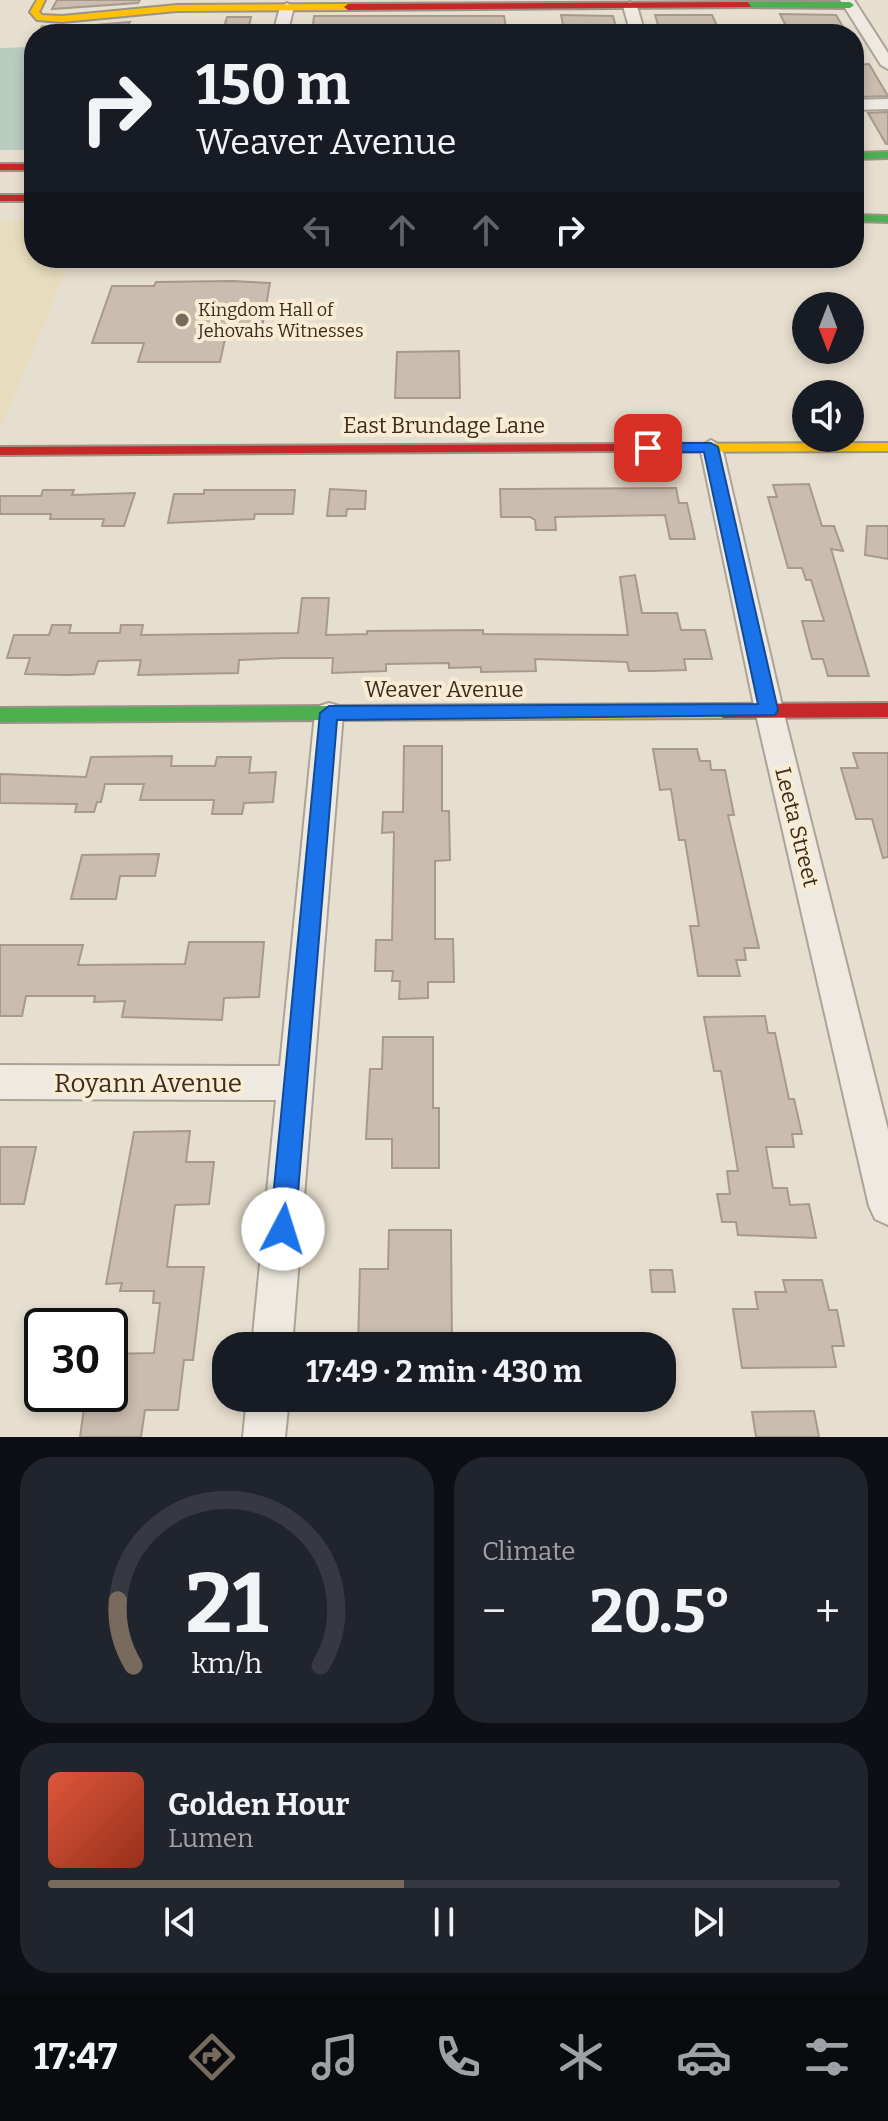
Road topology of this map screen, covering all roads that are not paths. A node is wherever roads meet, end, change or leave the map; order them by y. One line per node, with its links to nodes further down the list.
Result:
1 (534, 3): 3 (main road); 4 (main road)
2 (849, 3): 3 (main road); 8 (street)
3 (630, 6): 7 (street)
4 (287, 7): 5 (main road); 6 (street)
5 (41, 9)
6 (283, 24)
7 (635, 24)
8 (860, 24)
9 (864, 30): 10 (street)
10 (878, 56)
11 (888, 104): 12 (street)
12 (864, 105)
13 (888, 155): 14 (main road)
14 (864, 156)
15 (864, 165): 16 (main road)
16 (888, 165)
17 (0, 167): 18 (main road)
18 (24, 167)
19 (0, 198): 20 (main road)
20 (24, 198)
21 (864, 218): 22 (main road)
22 (888, 219)
23 (711, 447): 24 (main road, East Brundage Lane); 25 (main road, East Brundage Lane); 26 (street, Leeta Street)
24 (888, 447)
25 (0, 451)
26 (769, 710): 27 (main road, Weaver Avenue); 28 (main road, Weaver Avenue); 32 (street, Leeta Street)
27 (888, 710)
28 (329, 713): 29 (main road, Weaver Avenue); 31 (street)
29 (0, 715)
30 (0, 1082): 31 (street, Royann Avenue)
31 (296, 1083): 33 (street)
32 (888, 1206)
33 (273, 1332)
34 (267, 1412): 35 (street)
35 (264, 1437)

